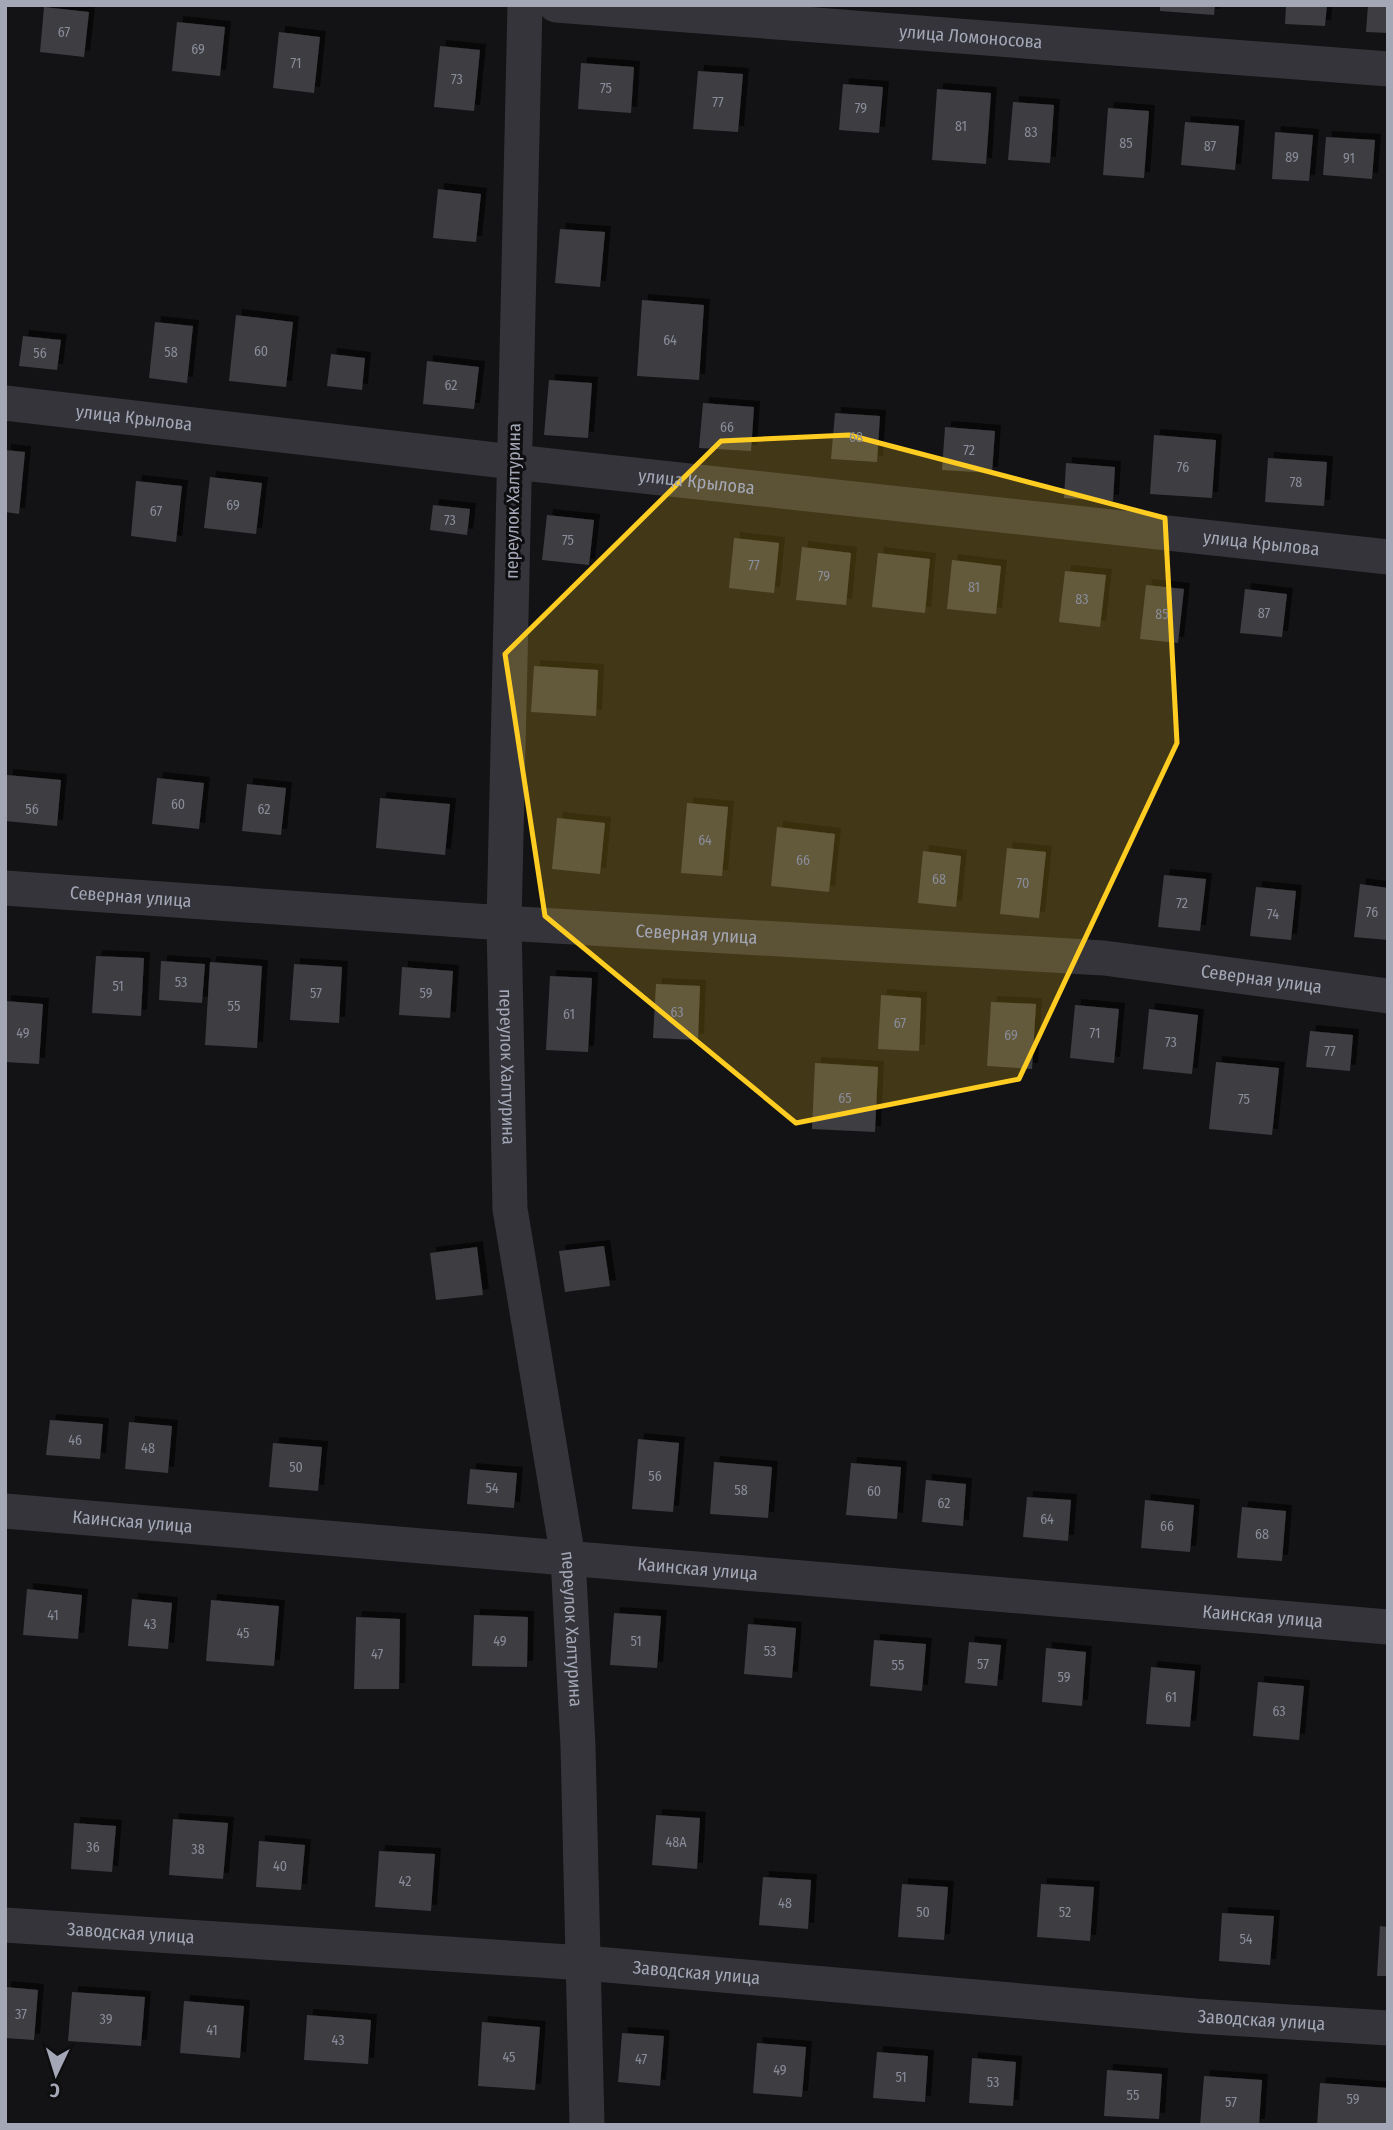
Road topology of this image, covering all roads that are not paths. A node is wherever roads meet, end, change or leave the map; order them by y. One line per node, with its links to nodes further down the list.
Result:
1 (525, 5): 5 (street, переулок Халтурина)
2 (556, 5): 3 (street, улица Ломоносова)
3 (1388, 69)
4 (5, 403): 5 (street, улица Крылова)
5 (513, 462): 6 (street, улица Крылова); 8 (street, переулок Халтурина)
6 (1388, 557)
7 (5, 888): 8 (street, Северная улица)
8 (504, 923): 9 (street, Северная улица); 11 (street, переулок Халтурина)
9 (1388, 996)
10 (5, 1511): 11 (street, Каинская улица)
11 (568, 1558): 12 (street, Каинская улица); 14 (street, переулок Халтурина)
12 (1388, 1627)
13 (5, 1925): 14 (street, Заводская улица)
14 (584, 1963): 15 (street, Заводская улица); 16 (street, переулок Халтурина)
15 (1388, 2028)
16 (587, 2125)

